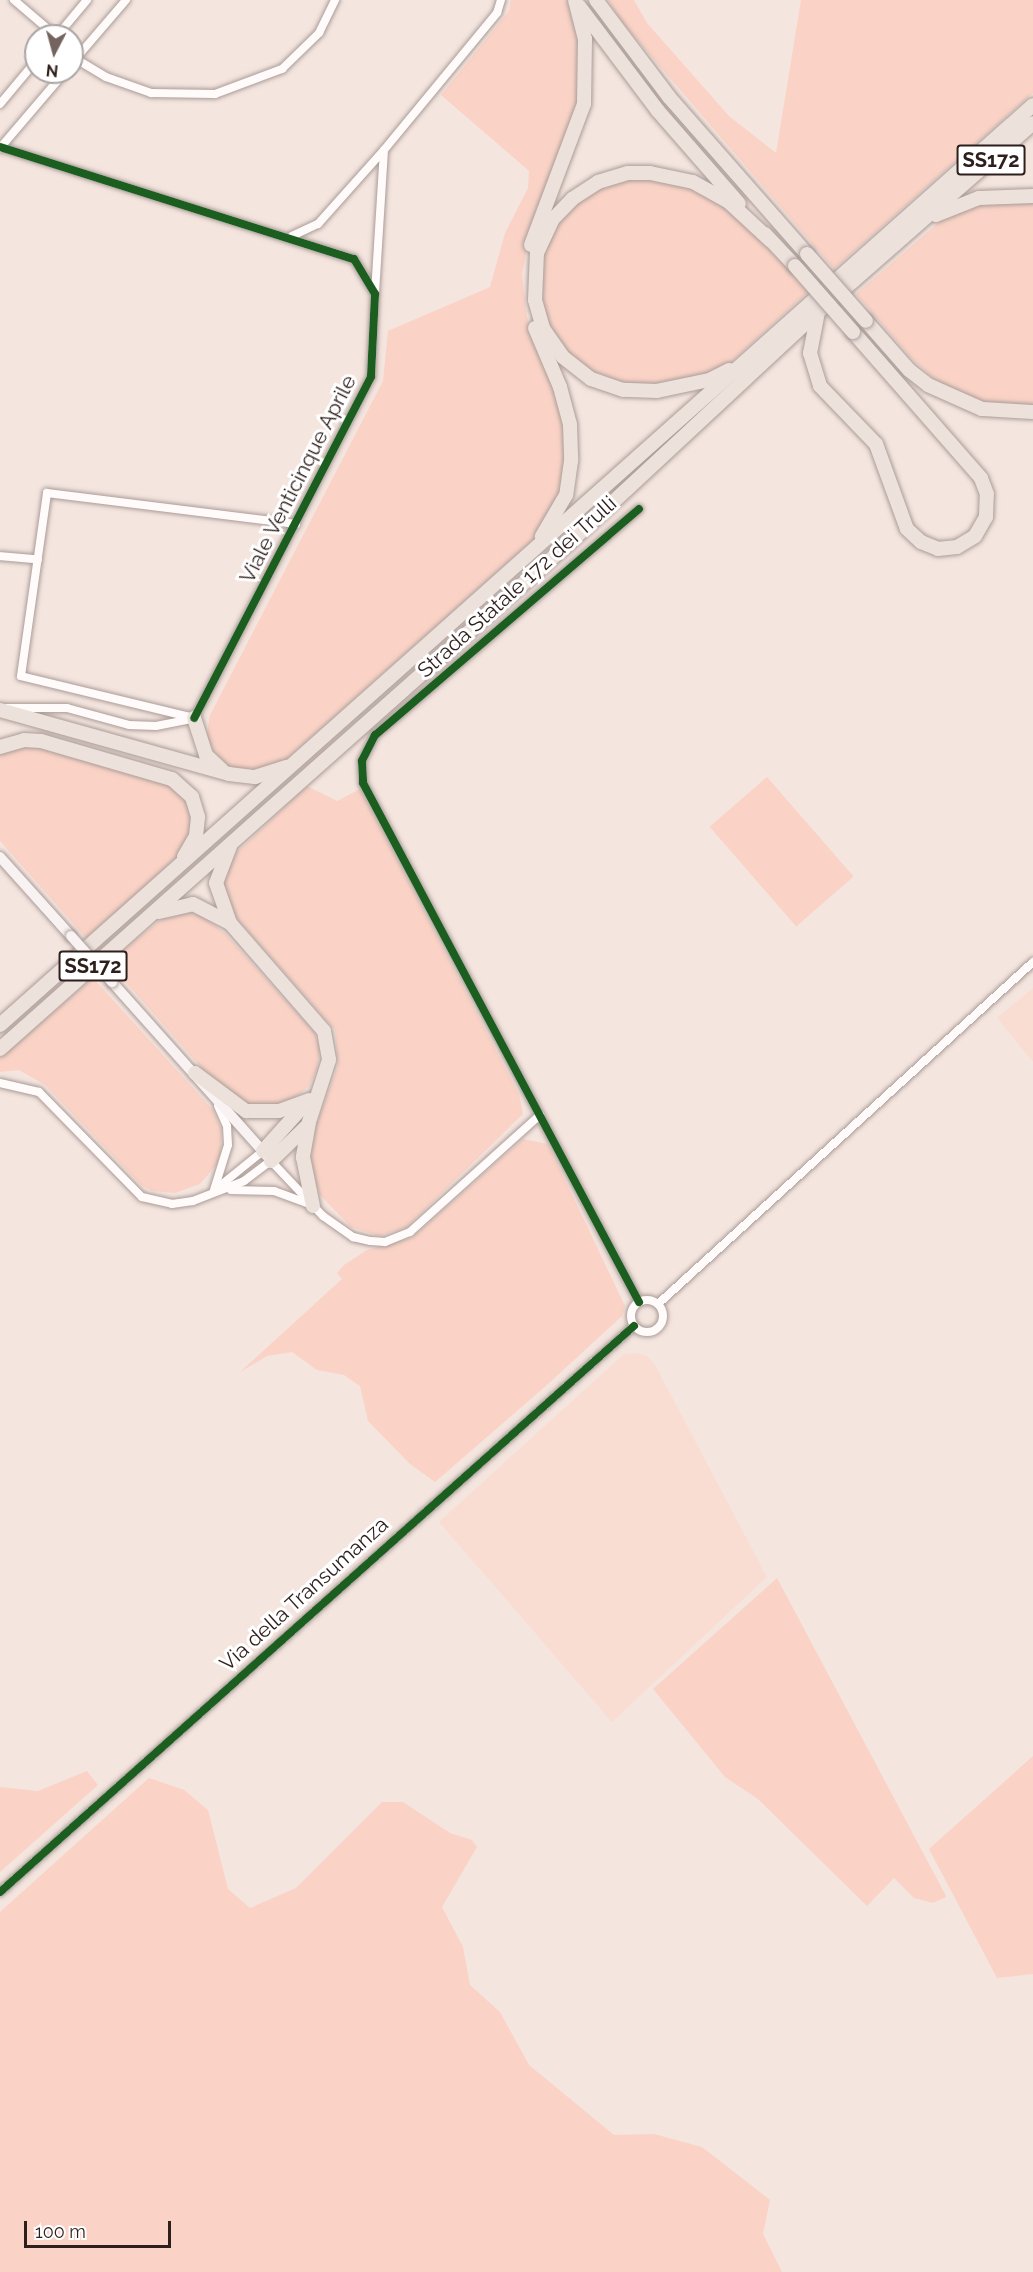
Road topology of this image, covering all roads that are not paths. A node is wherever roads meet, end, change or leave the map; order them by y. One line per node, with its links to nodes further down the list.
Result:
1 (15, 0): 8 (street)
2 (87, 0): 9 (street)
3 (126, 0): 10 (street)
4 (335, 0): 11 (street)
5 (501, 0): 18 (street)
6 (575, 0): 22 (highway); 29 (highway)
7 (596, 0): 26 (highway, bridge)
8 (42, 24)
9 (66, 24)
10 (84, 49)
11 (84, 66)
12 (24, 75): 14 (street)
13 (55, 84): 17 (street)
14 (0, 104)
15 (1033, 105): 25 (highway, Strada Statale 172 dei Trulli / SS172)
16 (1033, 123): 21 (highway, Strada Statale 172 dei Trulli / SS172)
17 (0, 147): 20 (street)
18 (384, 150): 20 (street); 23 (street, Viale Venticinque Aprile)
19 (1033, 196): 21 (highway)
20 (292, 236): 23 (street)
21 (904, 237): 24 (highway, Strada Statale 172 dei Trulli / SS172)
22 (770, 240): 24 (highway, bridge); 25 (highway)
23 (375, 294): 28 (street, Viale Venticinque Aprile)
24 (818, 312): 37 (highway, Strada Statale 172 dei Trulli / SS172)
25 (756, 352): 29 (highway, Strada Statale 172 dei Trulli / SS172)
26 (1033, 412)
27 (639, 509): 50 (street)
28 (296, 524): 31 (street); 33 (street, Viale Venticinque Aprile)
29 (530, 553): 35 (highway, Strada Statale 172 dei Trulli / SS172)
30 (0, 556): 31 (street)
31 (38, 559): 33 (street)
32 (0, 710): 33 (street); 36 (highway)
33 (194, 718): 36 (highway)
34 (0, 747): 39 (highway)
35 (300, 759): 36 (highway); 39 (highway, Strada Statale 172 dei Trulli / SS172)
36 (229, 774)
37 (238, 833): 40 (highway, Strada Statale 172 dei Trulli / SS172); 41 (highway)
38 (0, 857): 45 (street, bridge)
39 (166, 881): 43 (highway, Strada Statale 172 dei Trulli / SS172)
40 (142, 922): 41 (highway); 44 (highway, Strada Statale 172 dei Trulli / SS172)
41 (230, 923): 48 (highway)
42 (1033, 962): 56 (street)
43 (0, 1025)
44 (0, 1049)
45 (195, 1072): 47 (street); 49 (highway)
46 (0, 1083): 53 (street)
47 (207, 1086): 52 (street); 53 (street)
48 (321, 1086): 49 (highway); 51 (highway)
49 (309, 1100): 52 (highway)
50 (540, 1115): 54 (street); 55 (street)
51 (309, 1122): 52 (highway); 54 (highway)
52 (267, 1156): 53 (street); 54 (street)
53 (213, 1193): 54 (street)
54 (313, 1206)
55 (639, 1302): 56 (street); 57 (street)
56 (658, 1304): 57 (street)
57 (634, 1326): 58 (street, Via della Transumanza)
58 (0, 1892)

